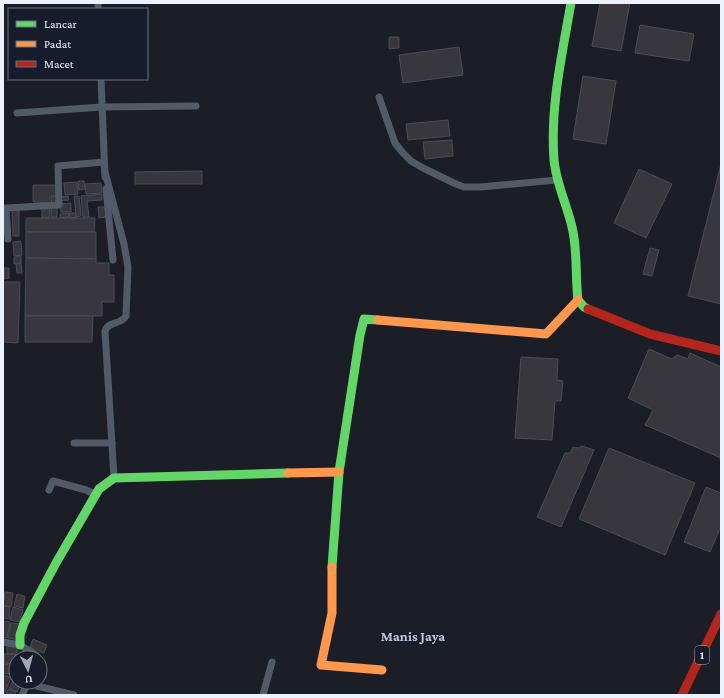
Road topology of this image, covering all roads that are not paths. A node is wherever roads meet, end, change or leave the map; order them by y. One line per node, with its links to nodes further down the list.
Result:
1 (571, 3): 9 (main road)
2 (101, 80): 5 (street)
3 (379, 96): 9 (street)
4 (196, 106): 5 (street)
5 (102, 107): 6 (street); 7 (street)
6 (17, 113)
7 (104, 162): 8 (street); 10 (street)
8 (105, 172): 11 (street); 15 (street)
9 (558, 180): 12 (main road)
10 (8, 239)
11 (113, 260)
12 (578, 300): 13 (main road); 16 (main road)
13 (721, 351)
14 (74, 443): 15 (street)
15 (112, 444): 17 (street)
16 (339, 472): 17 (main road); 25 (main road)
17 (114, 478): 19 (main road)
18 (49, 490): 19 (street)
19 (96, 495): 22 (main road)
20 (721, 614): 29 (main road, 1)
21 (3, 642): 22 (street)
22 (20, 645): 23 (street)
23 (28, 650)
24 (272, 662): 28 (street)
25 (382, 670)
26 (48, 688): 27 (street)
27 (74, 695)
28 (263, 695)
29 (682, 695)

